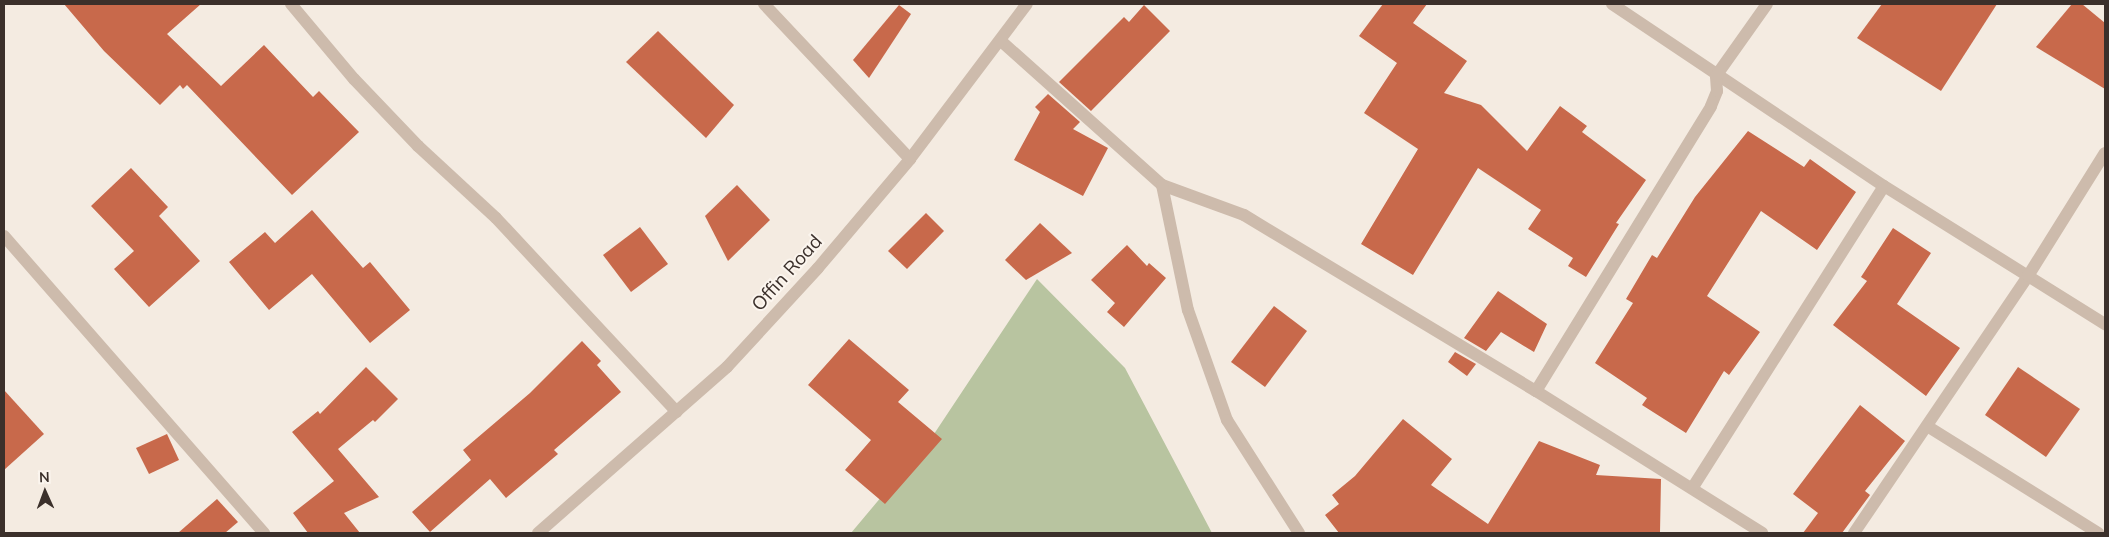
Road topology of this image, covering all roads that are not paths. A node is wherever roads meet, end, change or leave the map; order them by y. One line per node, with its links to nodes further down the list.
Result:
1 (291, 4): 16 (street)
2 (764, 4): 9 (street)
3 (1026, 4): 6 (street, Offin Road)
4 (1612, 4): 7 (street)
5 (1767, 4): 7 (street)
6 (1001, 41): 9 (street, Offin Road); 10 (street)
7 (1716, 76): 11 (street); 15 (street)
8 (2105, 153): 13 (street)
9 (910, 159): 16 (street, Offin Road)
10 (1162, 185): 15 (street); 21 (street)
11 (1884, 186): 13 (street); 18 (street)
12 (4, 236): 19 (street)
13 (2028, 276): 14 (street); 17 (street)
14 (2105, 324)
15 (1536, 391): 18 (street)
16 (677, 412): 20 (street, Offin Road)
17 (1928, 426): 23 (street); 24 (street)
18 (1692, 487): 22 (street)
19 (264, 533)
20 (538, 533)
21 (1299, 533)
22 (1762, 533)
23 (1854, 533)
24 (2098, 533)

